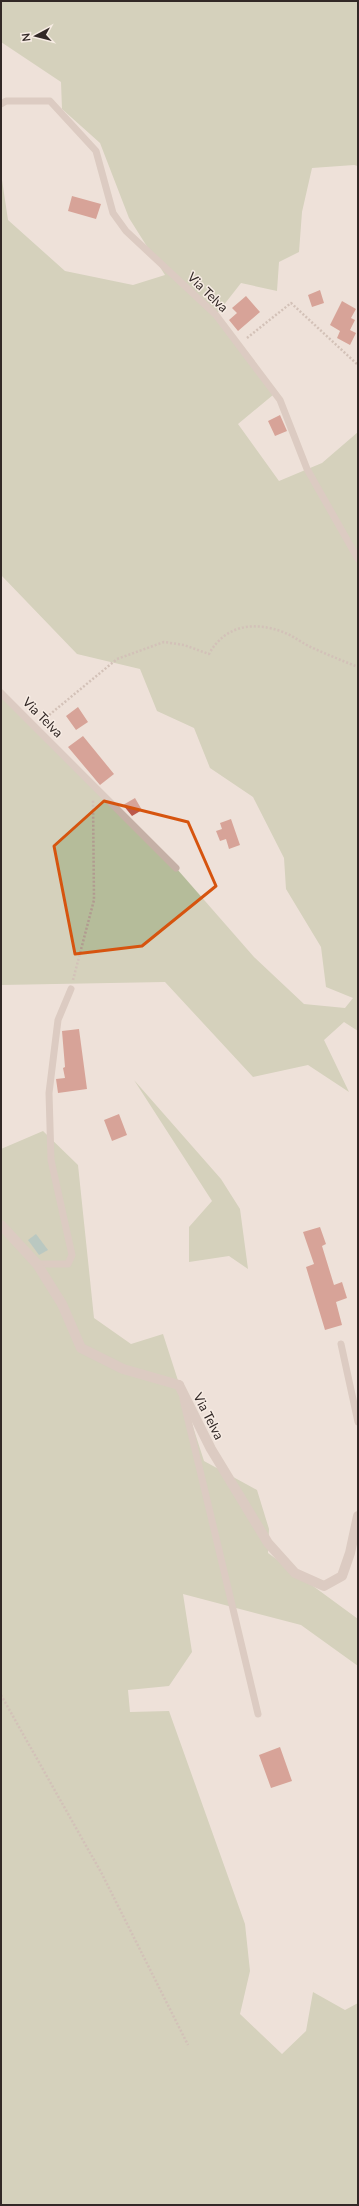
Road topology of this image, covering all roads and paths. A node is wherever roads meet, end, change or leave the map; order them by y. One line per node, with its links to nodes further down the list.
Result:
1 (1, 104): 2 (lane, Via Telva)
2 (238, 345): 3 (path); 4 (lane, Via Telva)
3 (358, 365)
4 (358, 559)
5 (358, 667): 7 (path)
6 (1, 694): 7 (lane, Via Telva)
7 (35, 727): 8 (lane, Via Telva)
8 (99, 793): 9 (lane, Via Telva); 10 (path)
9 (176, 868)
10 (70, 989): 12 (lane)
11 (1, 1225): 12 (street, Via Telva)
12 (37, 1264): 14 (street, Via Telva)
13 (341, 1344): 15 (lane)
14 (179, 1385): 16 (street, Via Telva); 18 (lane)
15 (358, 1422)
16 (358, 1516)
17 (1, 1695): 19 (path)
18 (258, 1714)
19 (188, 2045)

